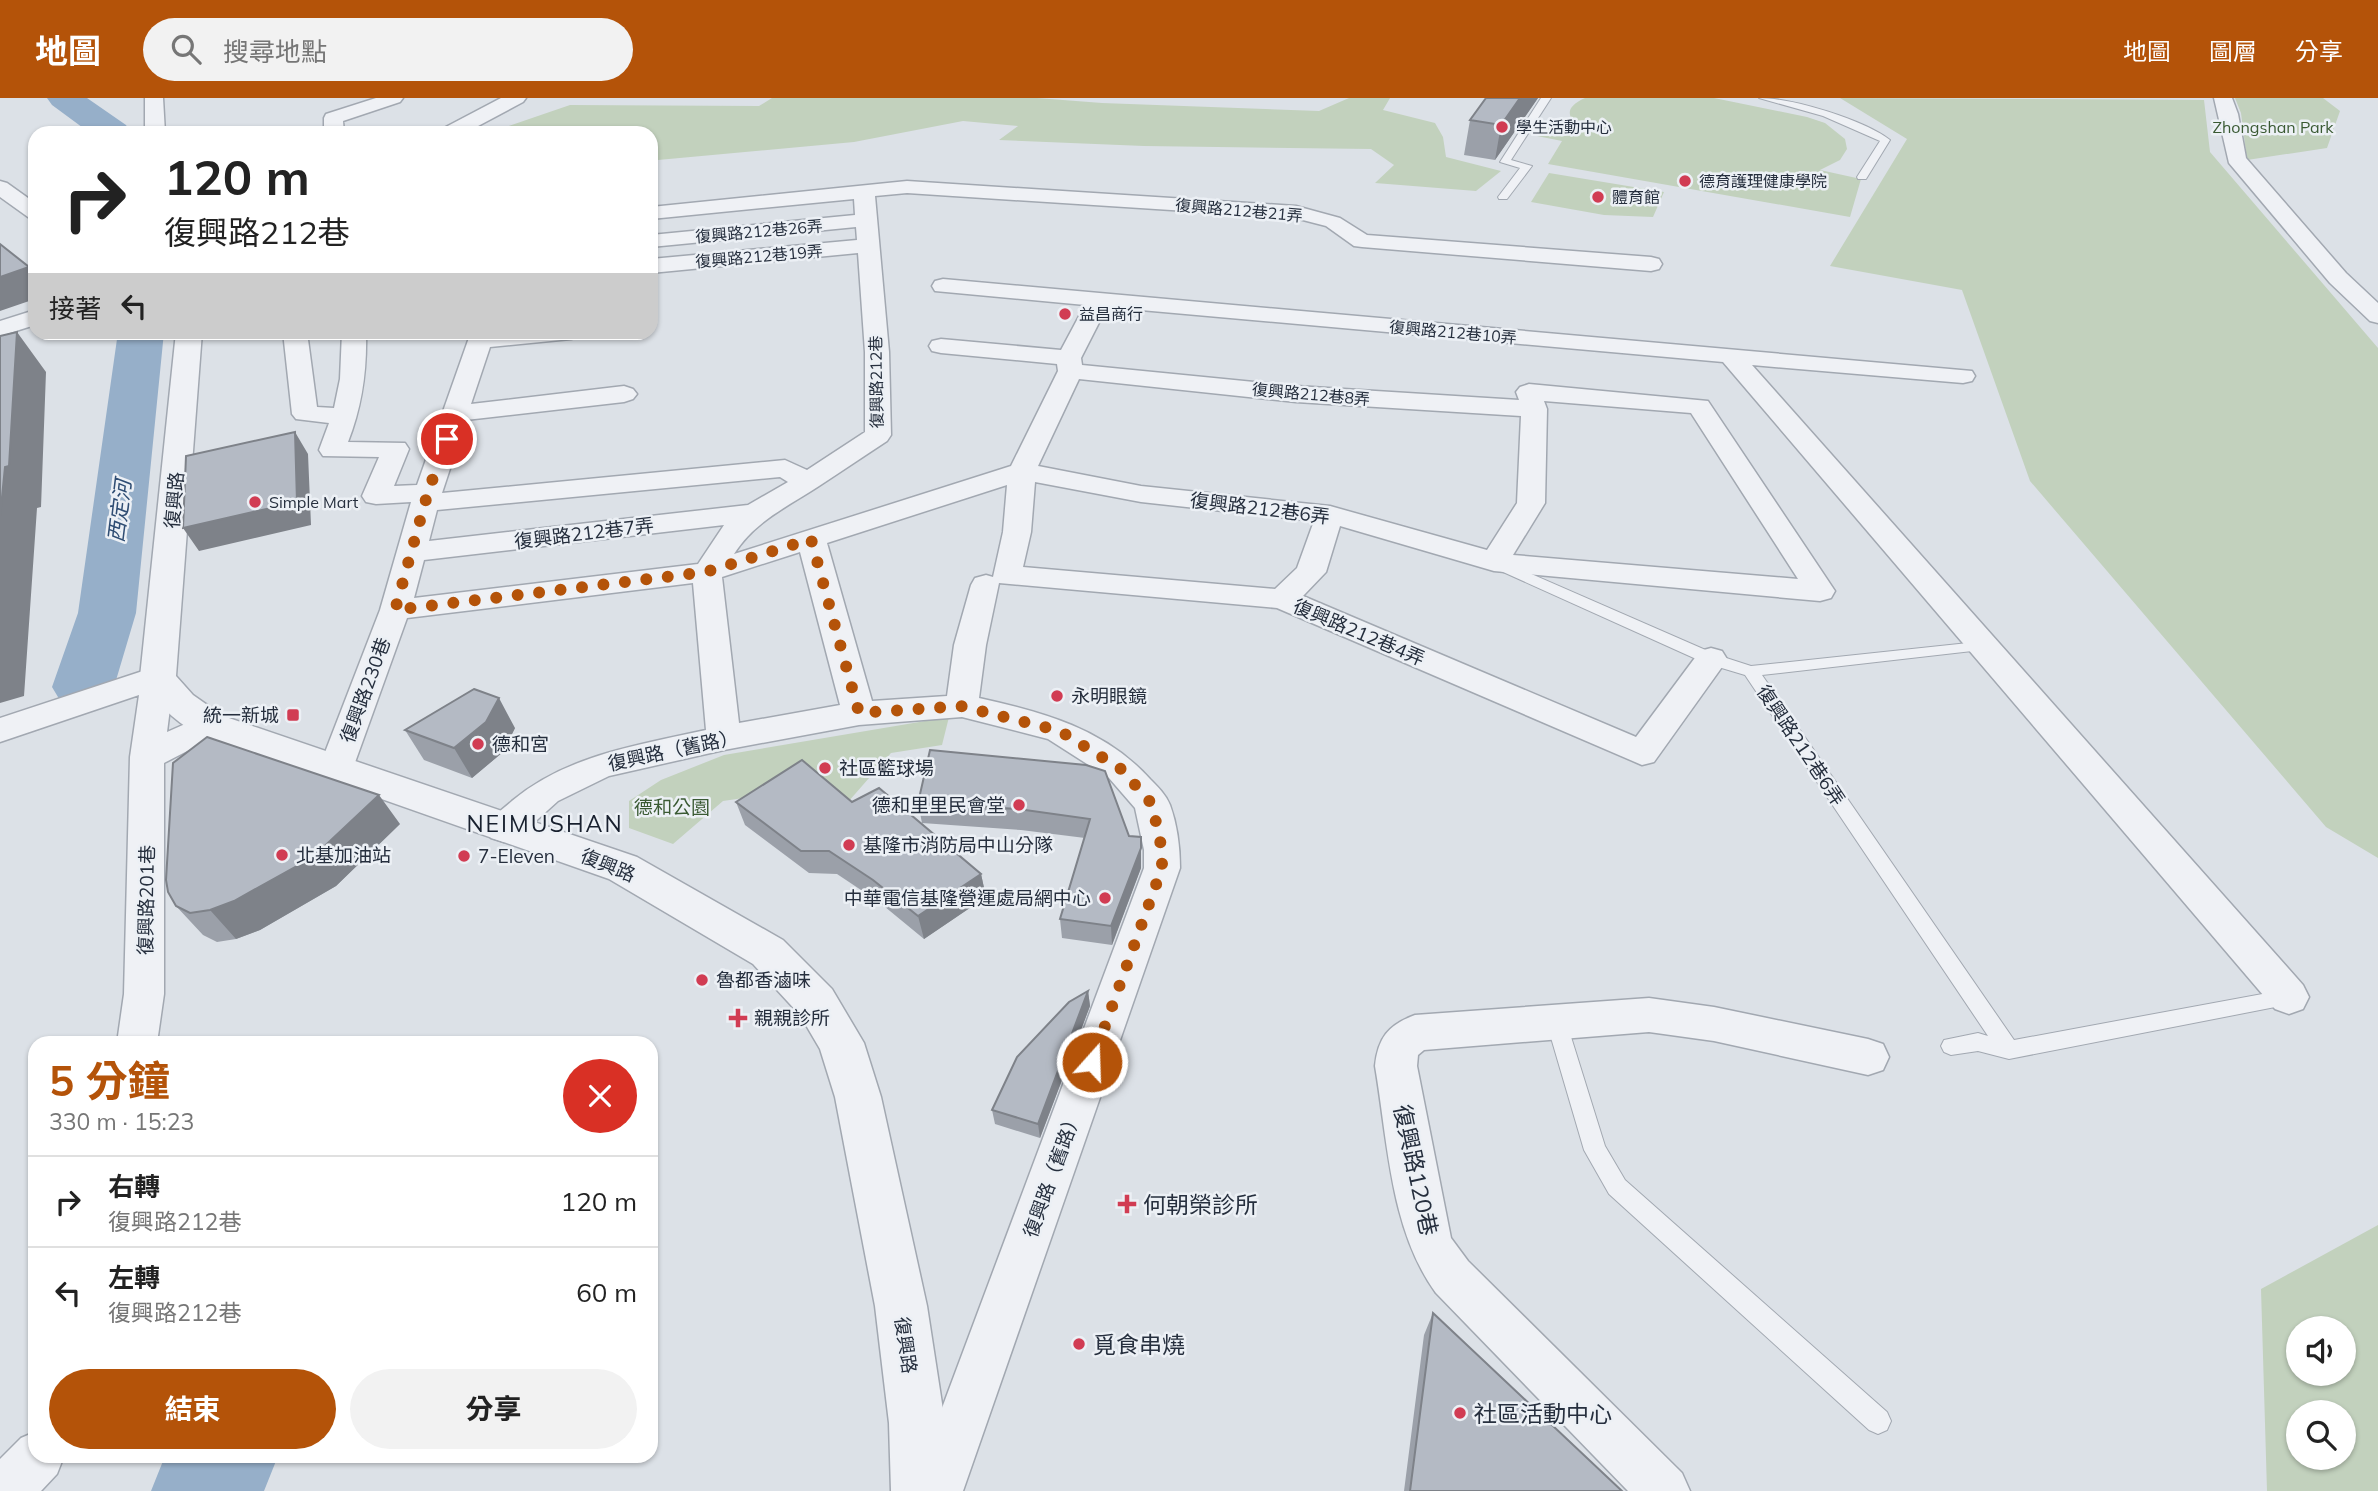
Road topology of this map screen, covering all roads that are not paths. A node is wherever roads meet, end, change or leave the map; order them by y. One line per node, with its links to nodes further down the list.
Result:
1 (154, 98): 7 (street)
2 (394, 98): 8 (street)
3 (516, 98): 9 (street)
4 (1546, 98): 13 (lane)
5 (1764, 98): 10 (lane)
6 (2223, 98): 22 (street)
7 (155, 126)
8 (334, 126)
9 (462, 126)
10 (1862, 177)
11 (0, 187): 14 (street)
12 (864, 192): 15 (street); 16 (street, 復興路212巷); 18 (street, 復興路212巷21弄)
13 (1503, 197)
14 (28, 208)
15 (658, 212)
16 (867, 233): 17 (street, 復興路212巷26弄); 19 (street, 復興路212巷19弄); 38 (street, 復興路212巷)
17 (658, 241)
18 (1651, 264)
19 (658, 265)
20 (943, 286): 21 (street, 復興路212巷10弄)
21 (1099, 301): 30 (street, 復興路212巷10弄); 31 (street)
22 (2378, 316)
23 (28, 319): 24 (street)
24 (0, 329)
25 (189, 340): 52 (street, 復興路)
26 (296, 340): 36 (street)
27 (354, 340): 36 (street)
28 (480, 340): 35 (street, 復興路230巷)
29 (941, 346): 31 (street, 復興路212巷8弄)
30 (1732, 357): 32 (street, 復興路212巷10弄); 49 (street)
31 (1070, 364): 34 (street, 復興路212巷8弄); 37 (street)
32 (1963, 376)
33 (624, 394): 35 (street)
34 (1532, 401): 44 (street); 44 (street, 復興路212巷8弄)
35 (456, 413): 39 (street, 復興路230巷)
36 (346, 416): 39 (street)
37 (1022, 471): 41 (street, 復興路212巷6弄); 42 (street); 47 (street, 復興路212巷4弄)
38 (807, 482): 39 (street); 40 (street, 復興路212巷)
39 (427, 497): 43 (street, 復興路230巷)
40 (755, 513): 43 (street, 復興路212巷7弄); 45 (street, 復興路212巷)
41 (1330, 514): 44 (street, 復興路212巷6弄); 47 (street)
42 (811, 539): 45 (street); 54 (street)
43 (413, 552): 48 (street, 復興路230巷)
44 (1494, 562): 50 (lane, 復興路212巷6弄)
45 (706, 572): 48 (street); 57 (street)
46 (986, 586): 53 (street)
47 (1282, 599): 50 (street, 復興路212巷4弄)
48 (395, 610): 59 (street, 復興路230巷)
49 (1982, 645): 51 (lane); 61 (street)
50 (1712, 659): 51 (lane, 復興路212巷6弄)
51 (1751, 671): 65 (lane, 復興路212巷6弄)
52 (158, 677): 55 (street, 復興路); 56 (street); 58 (street, 復興路201巷)
53 (961, 706): 54 (street, 復興路（舊路）); 71 (street, 復興路（舊路）)
54 (859, 713): 57 (street, 復興路（舊路）)
55 (210, 725): 58 (street); 59 (street, 復興路)
56 (0, 730)
57 (724, 738): 60 (street, 復興路（舊路）)
58 (147, 757): 63 (street, 復興路201巷)
59 (336, 768): 60 (street, 復興路)
60 (504, 828): 70 (street, 復興路)
61 (2289, 997): 65 (lane)
62 (1557, 1024): 66 (street, 復興路120巷); 67 (lane); 72 (street, 復興路120巷)
63 (138, 1036)
64 (1951, 1046): 65 (lane)
65 (2009, 1050)
66 (1868, 1057)
67 (1878, 1421)
68 (32, 1463): 69 (street)
69 (5, 1491)
70 (919, 1491)
71 (937, 1491)
72 (1664, 1491)

